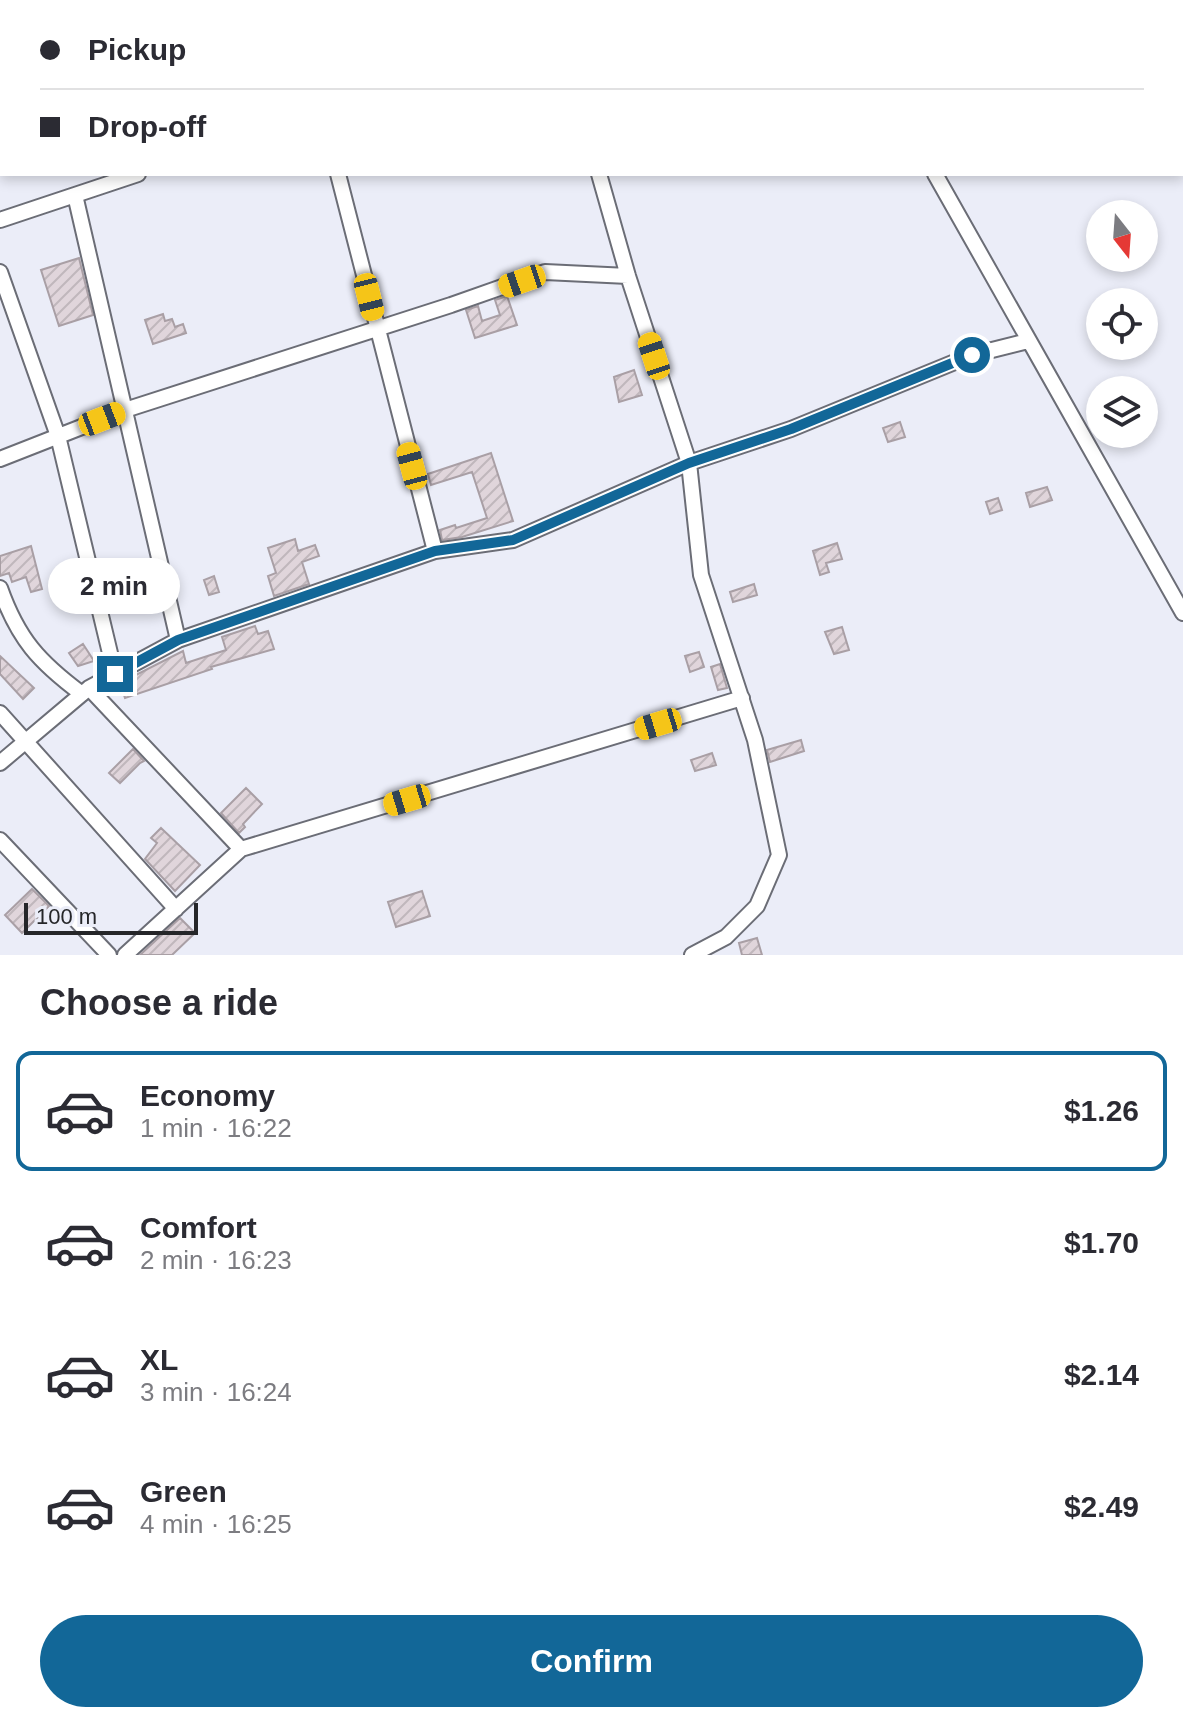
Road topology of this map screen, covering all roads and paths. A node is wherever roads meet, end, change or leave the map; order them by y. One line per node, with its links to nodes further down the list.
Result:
1 (132, 176): 5 (street)
2 (339, 176): 9 (street)
3 (600, 176): 8 (street)
4 (936, 176): 10 (street)
5 (75, 195): 6 (street); 11 (street)
6 (0, 220)
7 (0, 272): 12 (street)
8 (628, 276): 9 (street); 14 (street)
9 (377, 328): 11 (street); 15 (street)
10 (1028, 341): 14 (street); 17 (street)
11 (125, 410): 12 (street); 18 (street)
12 (58, 436): 13 (street); 19 (street)
13 (0, 459)
14 (689, 463): 15 (street); 21 (street)
15 (435, 551): 18 (street)
16 (0, 588): 20 (street)
17 (1183, 613)
18 (178, 640): 19 (street)
19 (115, 674): 20 (street)
20 (86, 691): 23 (street); 26 (street)
21 (742, 698): 26 (street); 30 (street)
22 (0, 713): 23 (street)
23 (25, 742): 24 (street); 27 (street)
24 (0, 763)
25 (0, 840): 28 (street)
26 (241, 849): 27 (street)
27 (176, 909): 29 (street)
28 (109, 955)
29 (125, 955)
30 (692, 955)

